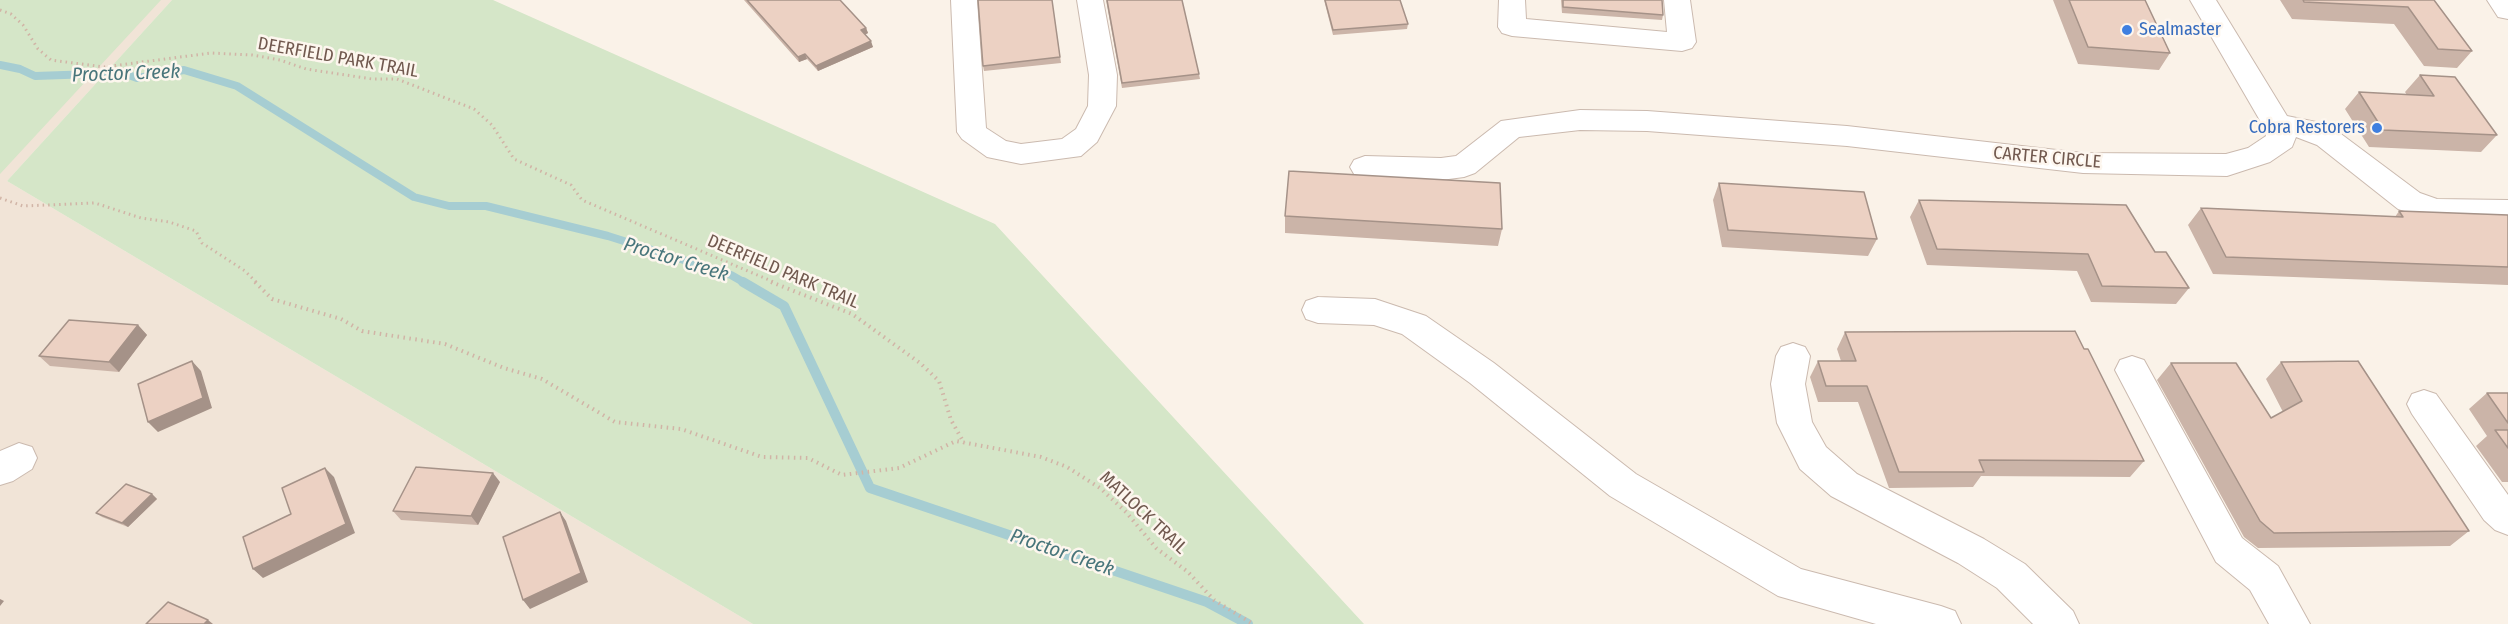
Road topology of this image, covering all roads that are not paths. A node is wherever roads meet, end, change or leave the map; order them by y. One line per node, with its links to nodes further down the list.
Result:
1 (964, 0): 2 (street)
2 (1090, 0)
3 (1512, 0): 4 (street)
4 (1677, 0)
5 (2203, 0): 8 (street)
6 (2500, 0): 7 (street)
7 (2508, 11)
8 (2277, 124): 9 (street, CARTER CIRCLE); 10 (street)
9 (1365, 167)
10 (2508, 211)
11 (1318, 310): 16 (street)
12 (1793, 356): 17 (street)
13 (2132, 370): 18 (street)
14 (2424, 404): 15 (street)
15 (2508, 519)
16 (1941, 624)
17 (2060, 624)
18 (2290, 624)

